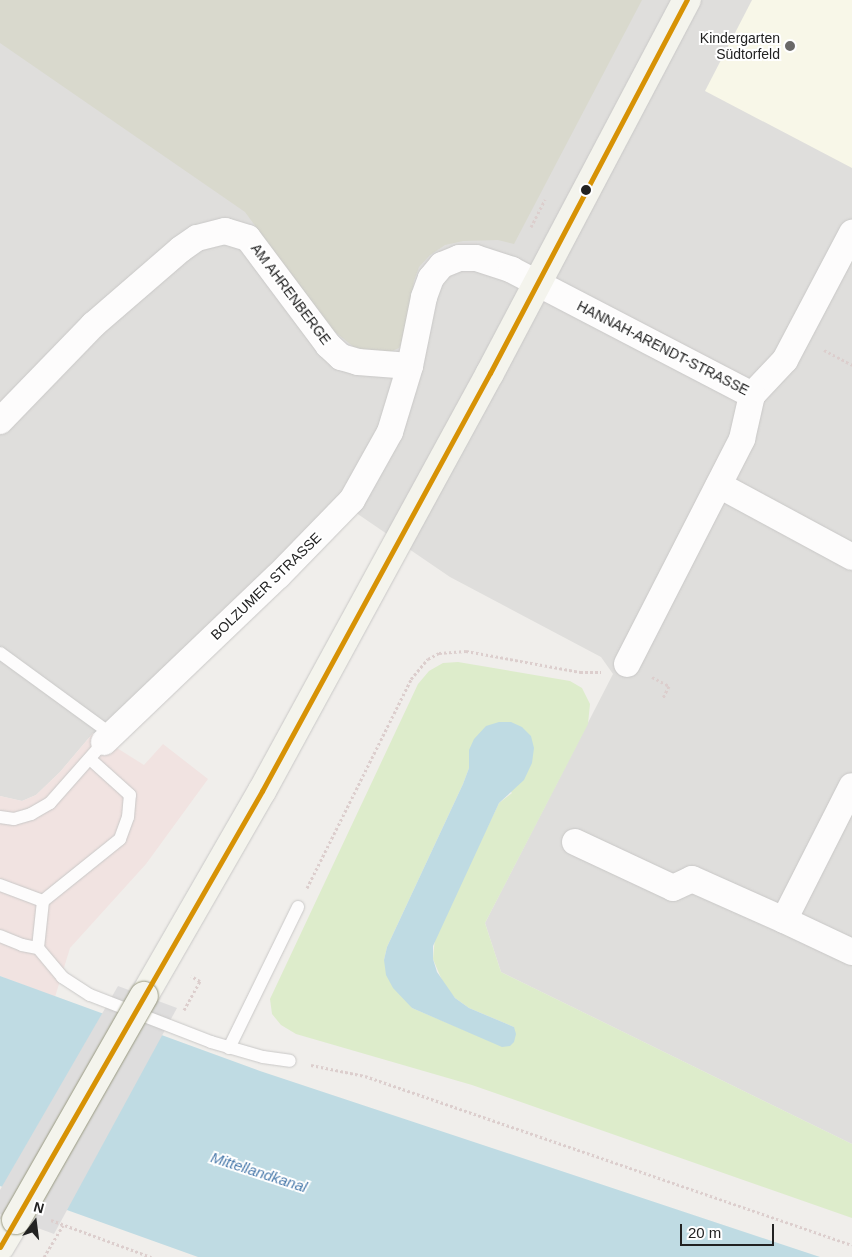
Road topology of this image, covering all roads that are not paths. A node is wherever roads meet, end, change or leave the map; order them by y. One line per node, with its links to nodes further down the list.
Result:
1 (687, 0): 3 (main road)
2 (852, 232): 5 (street, HANNAH-ARENDT-STRASSE)
3 (538, 284): 4 (street); 5 (street, HANNAH-ARENDT-STRASSE); 24 (main road, bridge)
4 (410, 366): 6 (street, AM AHRENBERGE); 11 (street, BOLZUMER STRASSE)
5 (752, 395): 7 (street)
6 (0, 421)
7 (718, 485): 8 (street); 10 (street)
8 (852, 557)
9 (0, 653): 11 (lane)
10 (627, 664)
11 (102, 745): 13 (lane, BOLZUMER STRASSE); 16 (lane)
12 (852, 786): 18 (street)
13 (0, 817)
14 (576, 842): 18 (street)
15 (0, 885): 16 (lane)
16 (43, 901): 20 (lane)
17 (298, 907): 22 (lane)
18 (784, 920): 21 (street)
19 (0, 936): 20 (lane)
20 (38, 948): 22 (lane)
21 (852, 952)
22 (230, 1048): 23 (lane)
23 (290, 1061)
24 (0, 1247)

